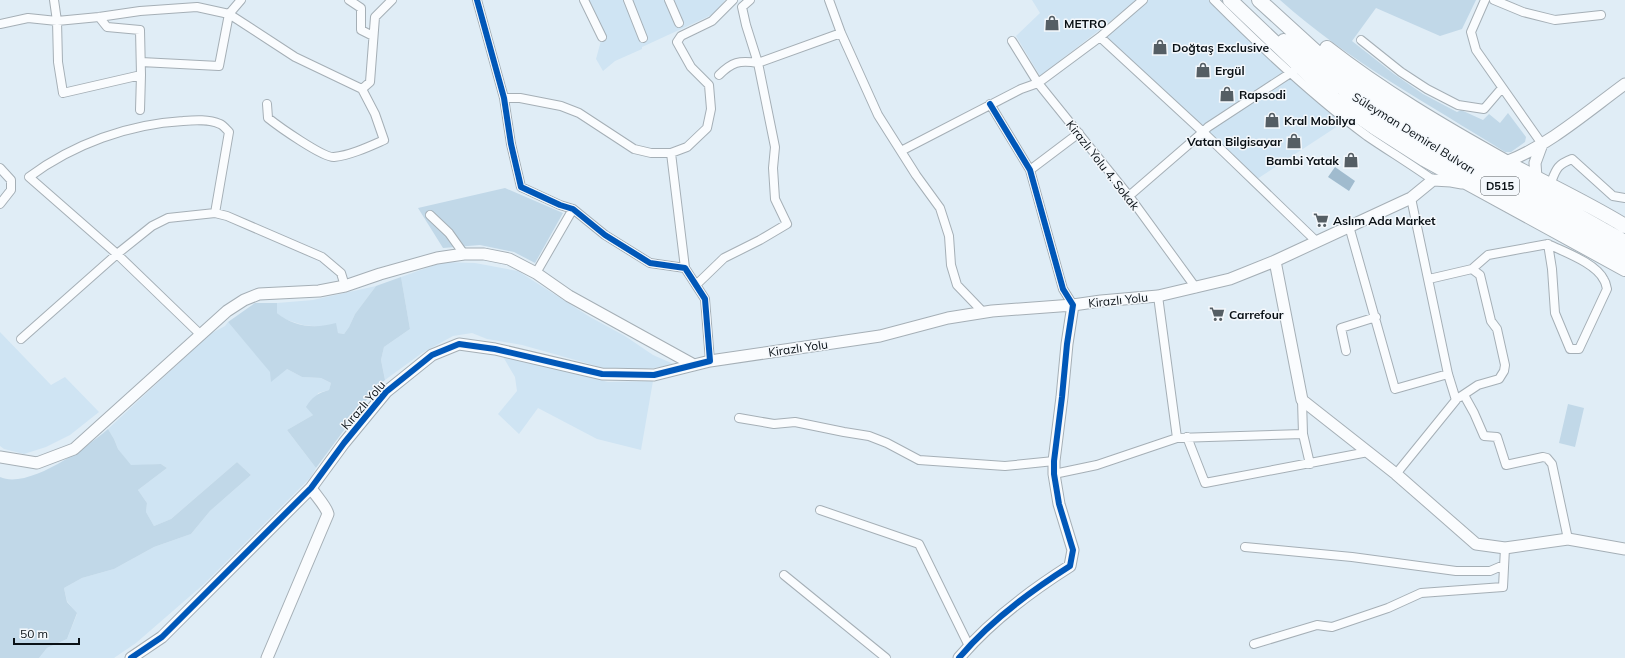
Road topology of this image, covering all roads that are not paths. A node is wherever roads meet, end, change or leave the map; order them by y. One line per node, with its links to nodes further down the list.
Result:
1 (54, 0): 23 (street)
2 (241, 0): 20 (street)
3 (349, 0): 27 (street)
4 (392, 0): 27 (street)
5 (476, 0): 42 (street)
6 (584, 0): 29 (street)
7 (628, 0): 30 (street)
8 (669, 0): 24 (street)
9 (733, 0): 51 (street)
10 (750, 0): 34 (street)
11 (828, 0): 26 (street)
12 (1143, 0): 28 (street)
13 (1214, 0): 35 (street)
14 (1230, 0): 35 (highway)
15 (1240, 0): 45 (highway, Süleyman Demirel Bulvarı / D515)
16 (1259, 0): 45 (highway, Süleyman Demirel Bulvarı / D515)
17 (1268, 0): 53 (highway)
18 (1485, 0): 40 (street)
19 (1494, 0): 21 (street)
20 (229, 14): 22 (street); 33 (street); 41 (street)
21 (1602, 15)
22 (99, 17): 23 (street); 33 (street)
23 (57, 20): 25 (street); 36 (street)
24 (678, 23)
25 (0, 24)
26 (841, 33): 34 (street); 50 (street)
27 (373, 36): 41 (street)
28 (1100, 37): 38 (street); 47 (street)
29 (602, 38)
30 (643, 38)
31 (1361, 40): 40 (street)
32 (1012, 41): 38 (street, Kirazlı Yolu 4. Sokak)
33 (141, 62): 36 (street)
34 (758, 63): 37 (street); 83 (street)
35 (1295, 70): 47 (street); 52 (highway); 57 (street)
36 (141, 75): 46 (street)
37 (719, 75)
38 (1038, 83): 44 (street); 48 (street, Kirazlı Yolu 4. Sokak)
39 (1625, 84): 49 (street)
40 (1502, 88): 49 (street)
41 (362, 89): 43 (street)
42 (504, 98): 51 (street); 64 (street)
43 (267, 104)
44 (990, 104): 50 (street); 55 (street)
45 (1382, 109): 72 (highway, Süleyman Demirel Bulvarı / D515); 76 (highway, Süleyman Demirel Bulvarı / D515)
46 (140, 110)
47 (1203, 132): 60 (street); 71 (street)
48 (1079, 133): 55 (street); 60 (street, Kirazlı Yolu 4. Sokak)
49 (1542, 144): 53 (street); 56 (street)
50 (901, 151): 88 (street)
51 (671, 153): 78 (street)
52 (1424, 159): 57 (street); 59 (highway)
53 (1506, 162): 56 (highway)
54 (0, 168): 63 (street)
55 (1030, 170): 87 (street)
56 (1536, 178): 58 (highway)
57 (1433, 180): 59 (street); 61 (street, Kirazlı Yolu)
58 (1550, 185): 62 (street); 65 (highway)
59 (1476, 186): 80 (highway)
60 (1129, 196): 85 (street, Kirazlı Yolu 4. Sokak)
61 (1411, 198): 69 (street, Kirazlı Yolu); 82 (street)
62 (1625, 198)
63 (0, 204)
64 (574, 208): 78 (street); 81 (street)
65 (1599, 210): 68 (highway); 70 (highway)
66 (215, 213): 74 (street); 74 (street); 84 (street)
67 (430, 215): 75 (street)
68 (1625, 221)
69 (1349, 226): 71 (street, Kirazlı Yolu); 89 (street)
70 (1625, 226)
71 (1316, 241): 77 (street, Kirazlı Yolu)
72 (1625, 242)
73 (1548, 244): 73 (street); 79 (street)
74 (117, 254): 90 (street); 91 (street)
75 (464, 254): 81 (street); 84 (street)
76 (1625, 256)
77 (1276, 261): 85 (street, Kirazlı Yolu); 97 (street)
78 (685, 268): 83 (street)
79 (1472, 269): 82 (street); 96 (street)
80 (1625, 269)
81 (536, 273): 94 (street)
82 (1429, 279): 95 (street)
83 (696, 285): 93 (street)
84 (345, 286): 90 (street)
85 (1196, 288): 86 (street, Kirazlı Yolu)
86 (1158, 296): 87 (street, Kirazlı Yolu); 102 (street)
87 (1073, 305): 88 (street, Kirazlı Yolu); 105 (street)
88 (984, 312): 93 (street, Kirazlı Yolu)
89 (1376, 318): 92 (street); 95 (street)
90 (201, 336): 104 (street)
91 (21, 339)
92 (1346, 351)
93 (710, 361): 94 (street, Kırazlı Yolu)
94 (694, 365): 109 (street, Kırazlı Yolu)
95 (1448, 374): 98 (street)
96 (1464, 395): 98 (street); 111 (street)
97 (1302, 400): 100 (street); 103 (street)
98 (1456, 400): 108 (street)
99 (739, 418): 105 (street)
100 (1303, 434): 101 (street); 106 (street)
101 (1187, 437): 102 (street); 106 (street)
102 (1177, 438): 107 (street)
103 (1368, 452): 106 (street); 108 (street)
104 (0, 458)
105 (1054, 461): 107 (street)
106 (1310, 464)
107 (1054, 474): 118 (street)
108 (1396, 474): 113 (street)
109 (311, 488): 119 (street, Kırazlı Yolu); 120 (street)
110 (820, 510): 118 (street)
111 (1568, 539): 113 (street); 114 (street)
112 (1245, 547): 115 (street)
113 (1505, 548): 115 (street)
114 (1625, 549)
115 (1504, 565): 117 (street)
116 (784, 575): 121 (street)
117 (1254, 644)
118 (969, 646): 122 (street)
119 (130, 658)
120 (267, 658)
121 (886, 658)
122 (959, 658)

